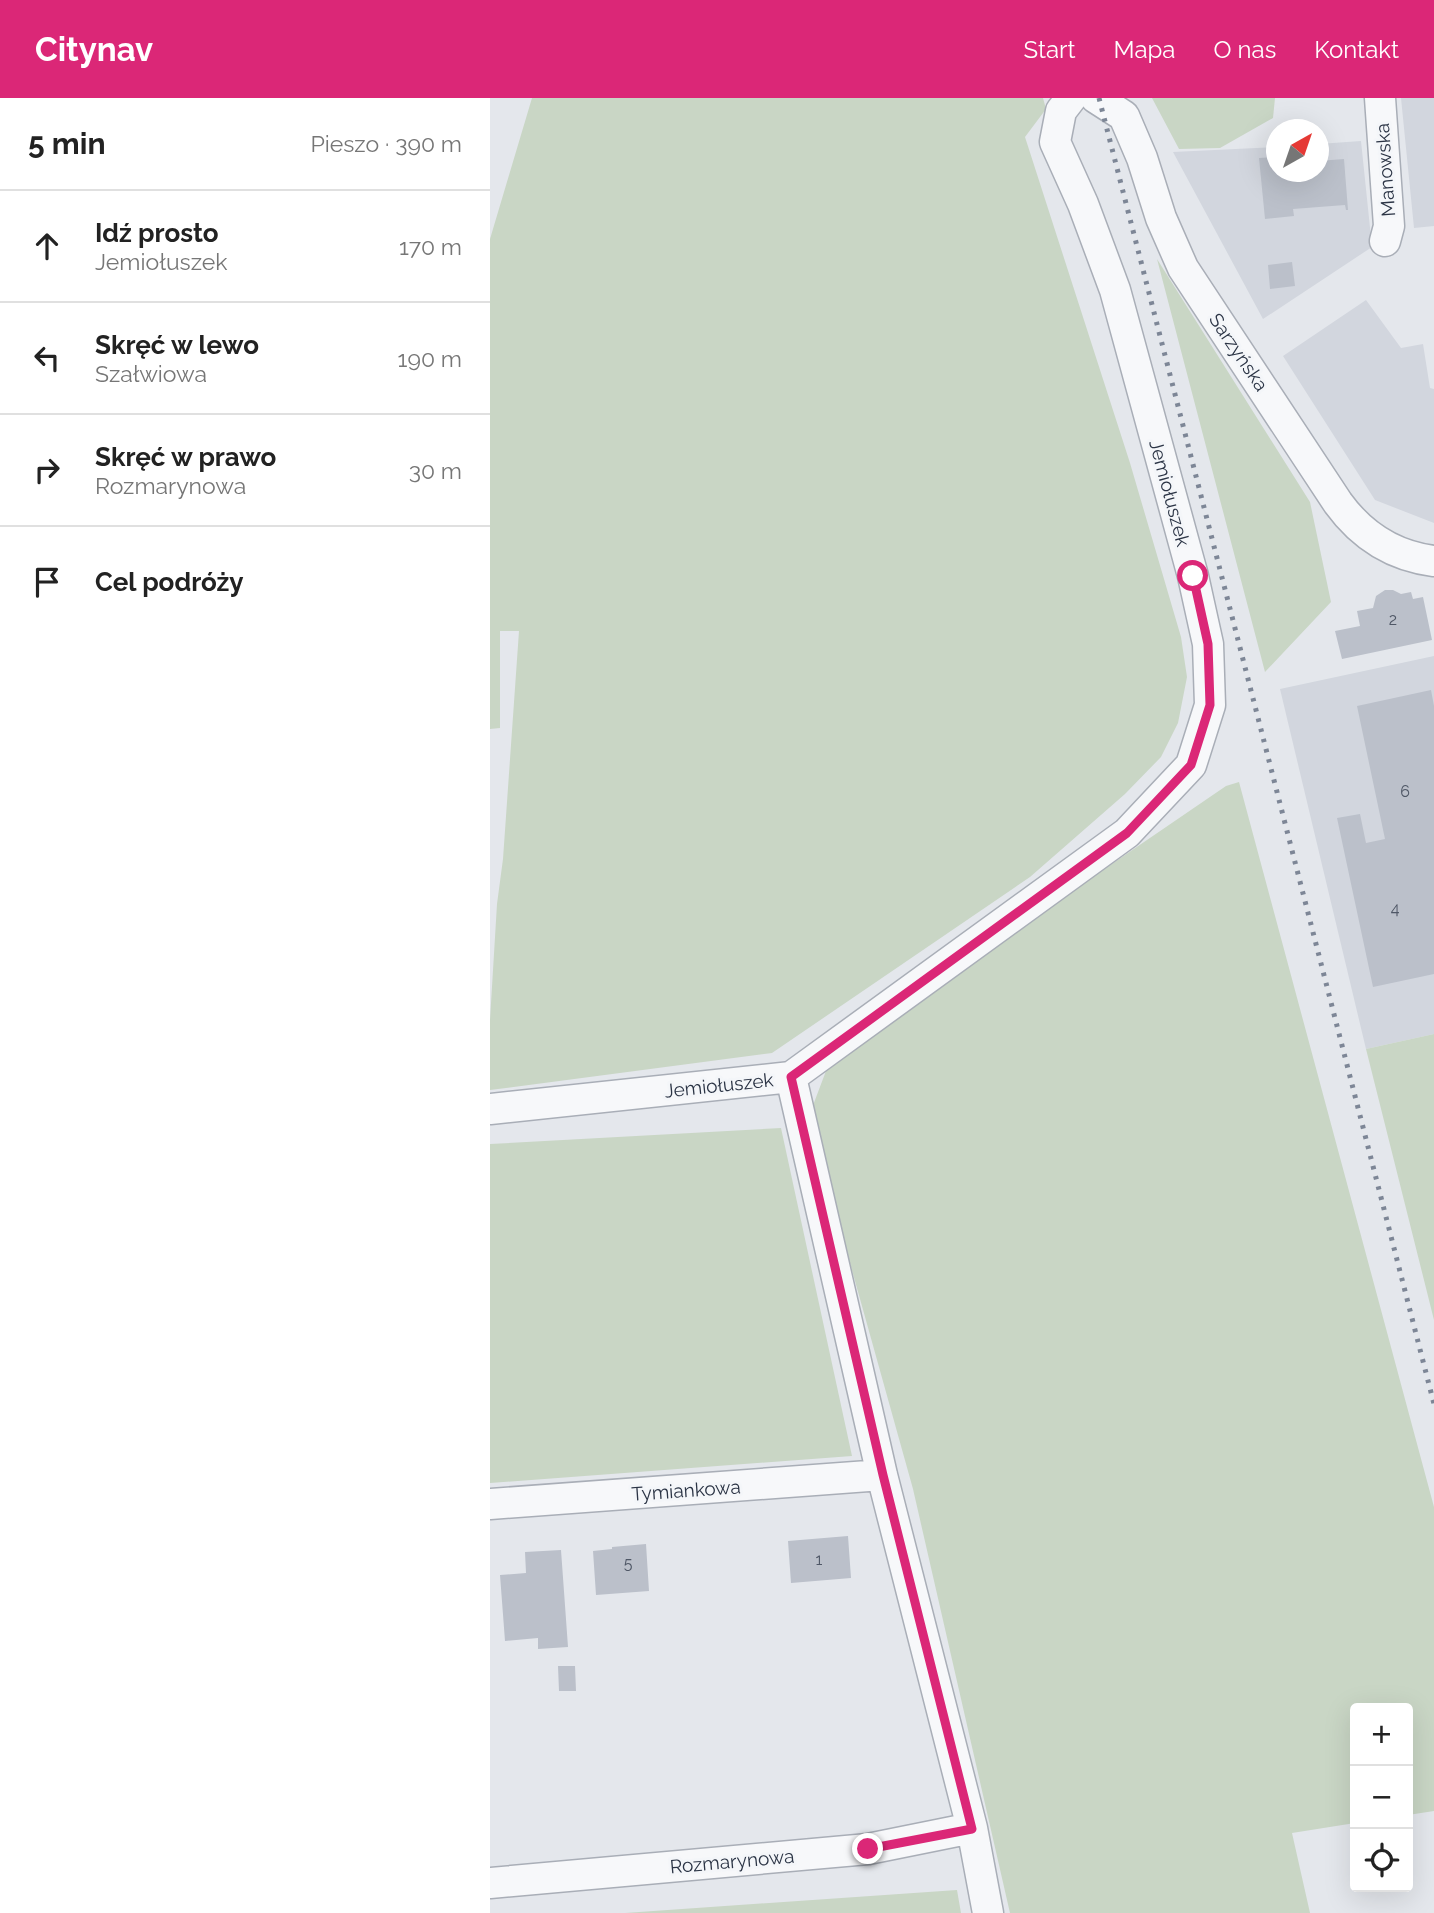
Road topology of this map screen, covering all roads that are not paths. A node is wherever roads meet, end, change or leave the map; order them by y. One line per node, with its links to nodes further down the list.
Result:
1 (1072, 98): 6 (street, Jemiołuszek)
2 (1096, 98): 5 (street, Sarzyńska)
3 (1380, 98): 4 (street, Manowska)
4 (1385, 242)
5 (1434, 561)
6 (791, 1077): 7 (street, Jemiołuszek); 8 (street)
7 (490, 1109)
8 (883, 1475): 9 (street, Tymiankowa); 10 (street)
9 (490, 1504)
10 (972, 1829): 11 (street, Rozmarynowa); 12 (street)
11 (490, 1883)
12 (988, 1913)

